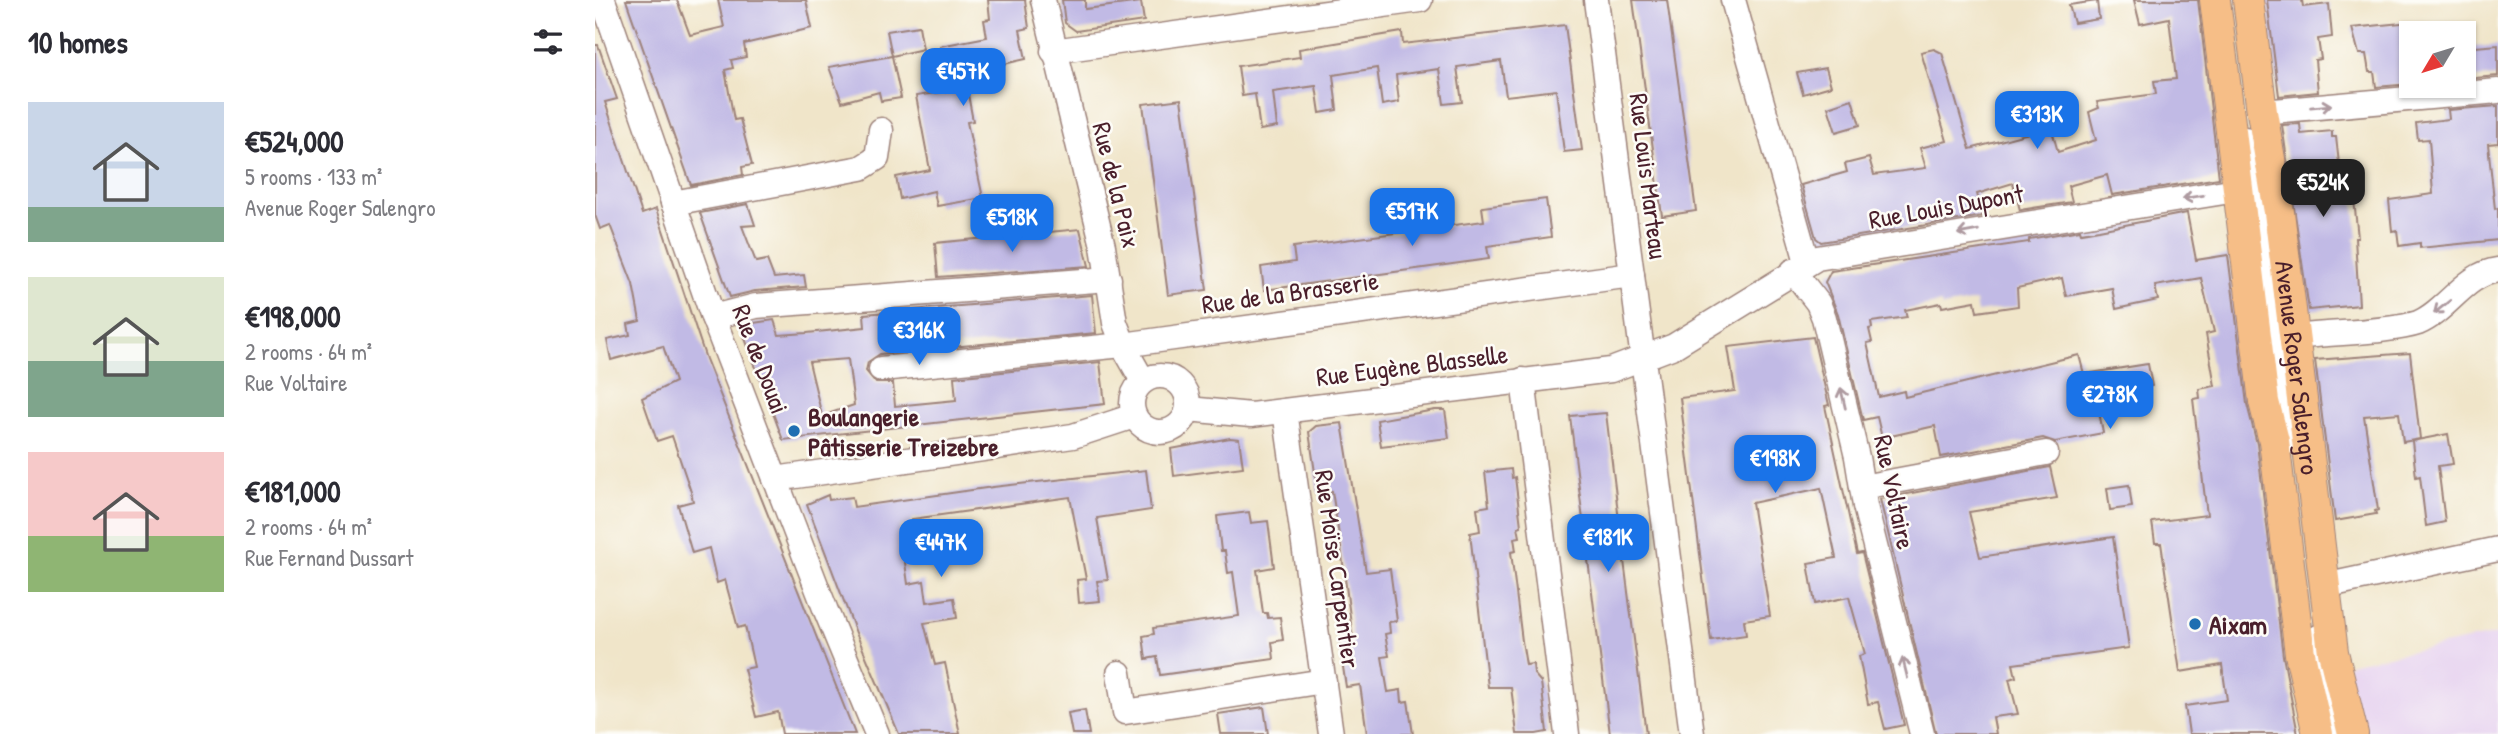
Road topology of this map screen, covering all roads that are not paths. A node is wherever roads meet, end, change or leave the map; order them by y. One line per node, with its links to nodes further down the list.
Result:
1 (603, 0): 15 (street, Rue de Douai)
2 (1043, 0): 10 (street, Rue de la Paix)
3 (1420, 0): 10 (street)
4 (1596, 0): 18 (street, Rue Louis Marteau)
5 (1733, 0): 16 (street, Rue Voltaire)
6 (2215, 0): 14 (main road, Avenue Roger Salengro)
7 (2226, 0): 14 (street)
8 (2236, 0): 14 (street)
9 (2248, 0): 12 (main road, Avenue Roger Salengro)
10 (1053, 51): 19 (street, Rue de la Paix)
11 (2498, 91): 12 (street, one-way to 11)
12 (2262, 112): 14 (main road, Avenue Roger Salengro)
13 (881, 131): 15 (street)
14 (2259, 199): 16 (street, Rue Louis Dupont, one-way to 16); 22 (main road, Avenue Roger Salengro); 22 (main road, Avenue Roger Salengro)
15 (673, 203): 20 (street, Rue de Douai)
16 (1800, 267): 23 (street, Rue Louis Dupont); 32 (street, Rue Voltaire, one-way to 16)
17 (2498, 271): 22 (street, one-way to 22)
18 (1632, 275): 21 (street, Rue de la Brasserie); 23 (street, Rue Louis Marteau)
19 (1109, 279): 20 (street); 21 (street, Rue de la Paix)
20 (713, 317): 31 (street, Rue de Douai)
21 (1123, 345): 24 (street, Rue de la Brasserie); 26 (street, Rue de la Paix)
22 (2277, 345): 34 (main road, Avenue Roger Salengro); 37 (main road, Avenue Roger Salengro)
23 (1643, 360): 25 (street, Rue Eugène Blasselle); 41 (street, Rue Louis Marteau)
24 (881, 369)
25 (1523, 380): 28 (street, Rue Eugène Blasselle); 40 (street)
26 (1143, 381): 27 (street); 29 (street)
27 (1188, 409): 28 (street, Rue Eugène Blasselle); 29 (street)
28 (1285, 411): 36 (street, Rue Moïse Carpentier)
29 (1134, 416): 31 (street)
30 (2046, 453): 32 (street)
31 (775, 479): 38 (street, Rue de Douai)
32 (1862, 487): 42 (street, Rue Voltaire, one-way to 32)
33 (2498, 549): 34 (street)
34 (2324, 586): 43 (main road, Avenue Roger Salengro)
35 (1119, 673): 36 (street)
36 (1324, 681): 39 (street, Rue Moïse Carpentier)
37 (2321, 726)
38 (877, 734)
39 (1331, 734)
40 (1567, 734)
41 (1692, 734)
42 (1922, 734)
43 (2353, 734)

